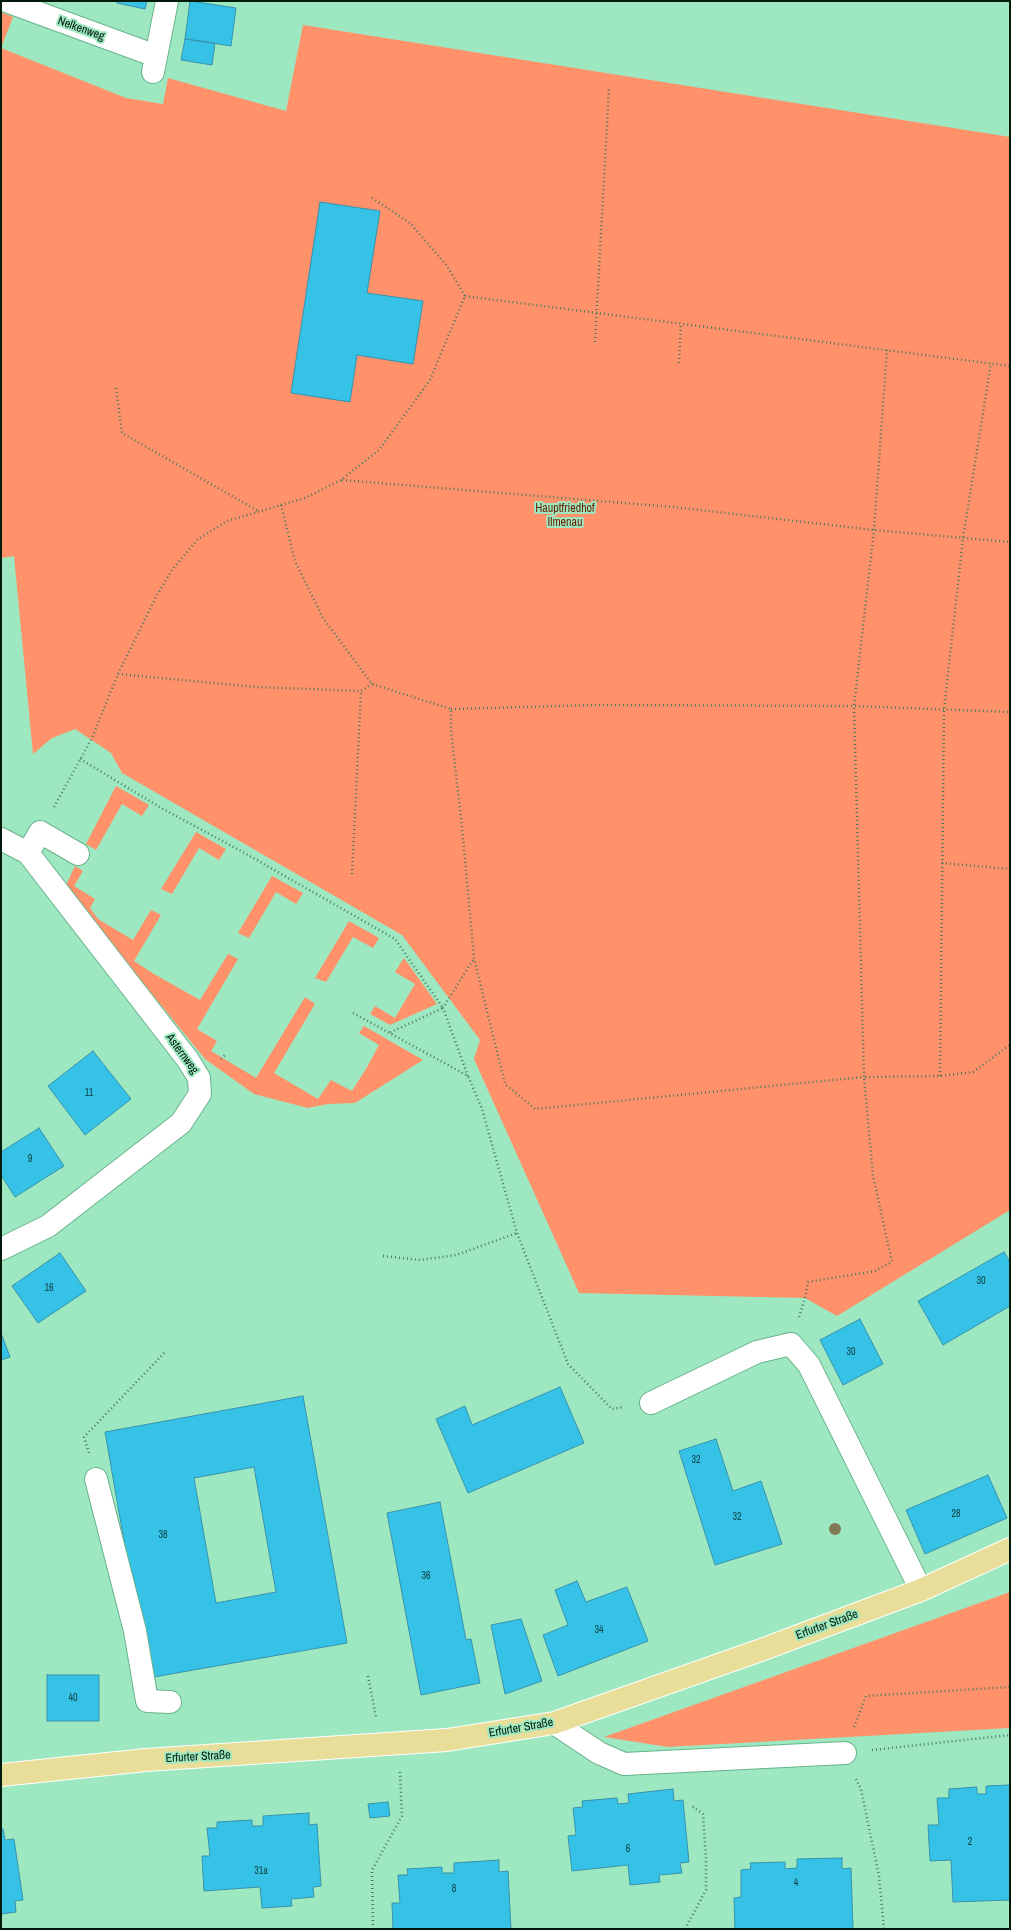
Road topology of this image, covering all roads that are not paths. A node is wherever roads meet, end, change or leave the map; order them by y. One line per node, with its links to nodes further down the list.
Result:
1 (6, 1): 2 (street, Nelkenweg)
2 (167, 1)
3 (1, 839): 4 (street)
4 (28, 853): 5 (street); 6 (street, Asternweg)
5 (78, 854)
6 (1, 1249)
7 (651, 1403): 10 (street)
8 (96, 1479): 11 (street)
9 (1010, 1549): 10 (main road, Erfurter Straße)
10 (921, 1590): 12 (main road, Erfurter Straße)
11 (170, 1702)
12 (554, 1723): 13 (street); 14 (main road, Erfurter Straße)
13 (845, 1753)
14 (1, 1775)

